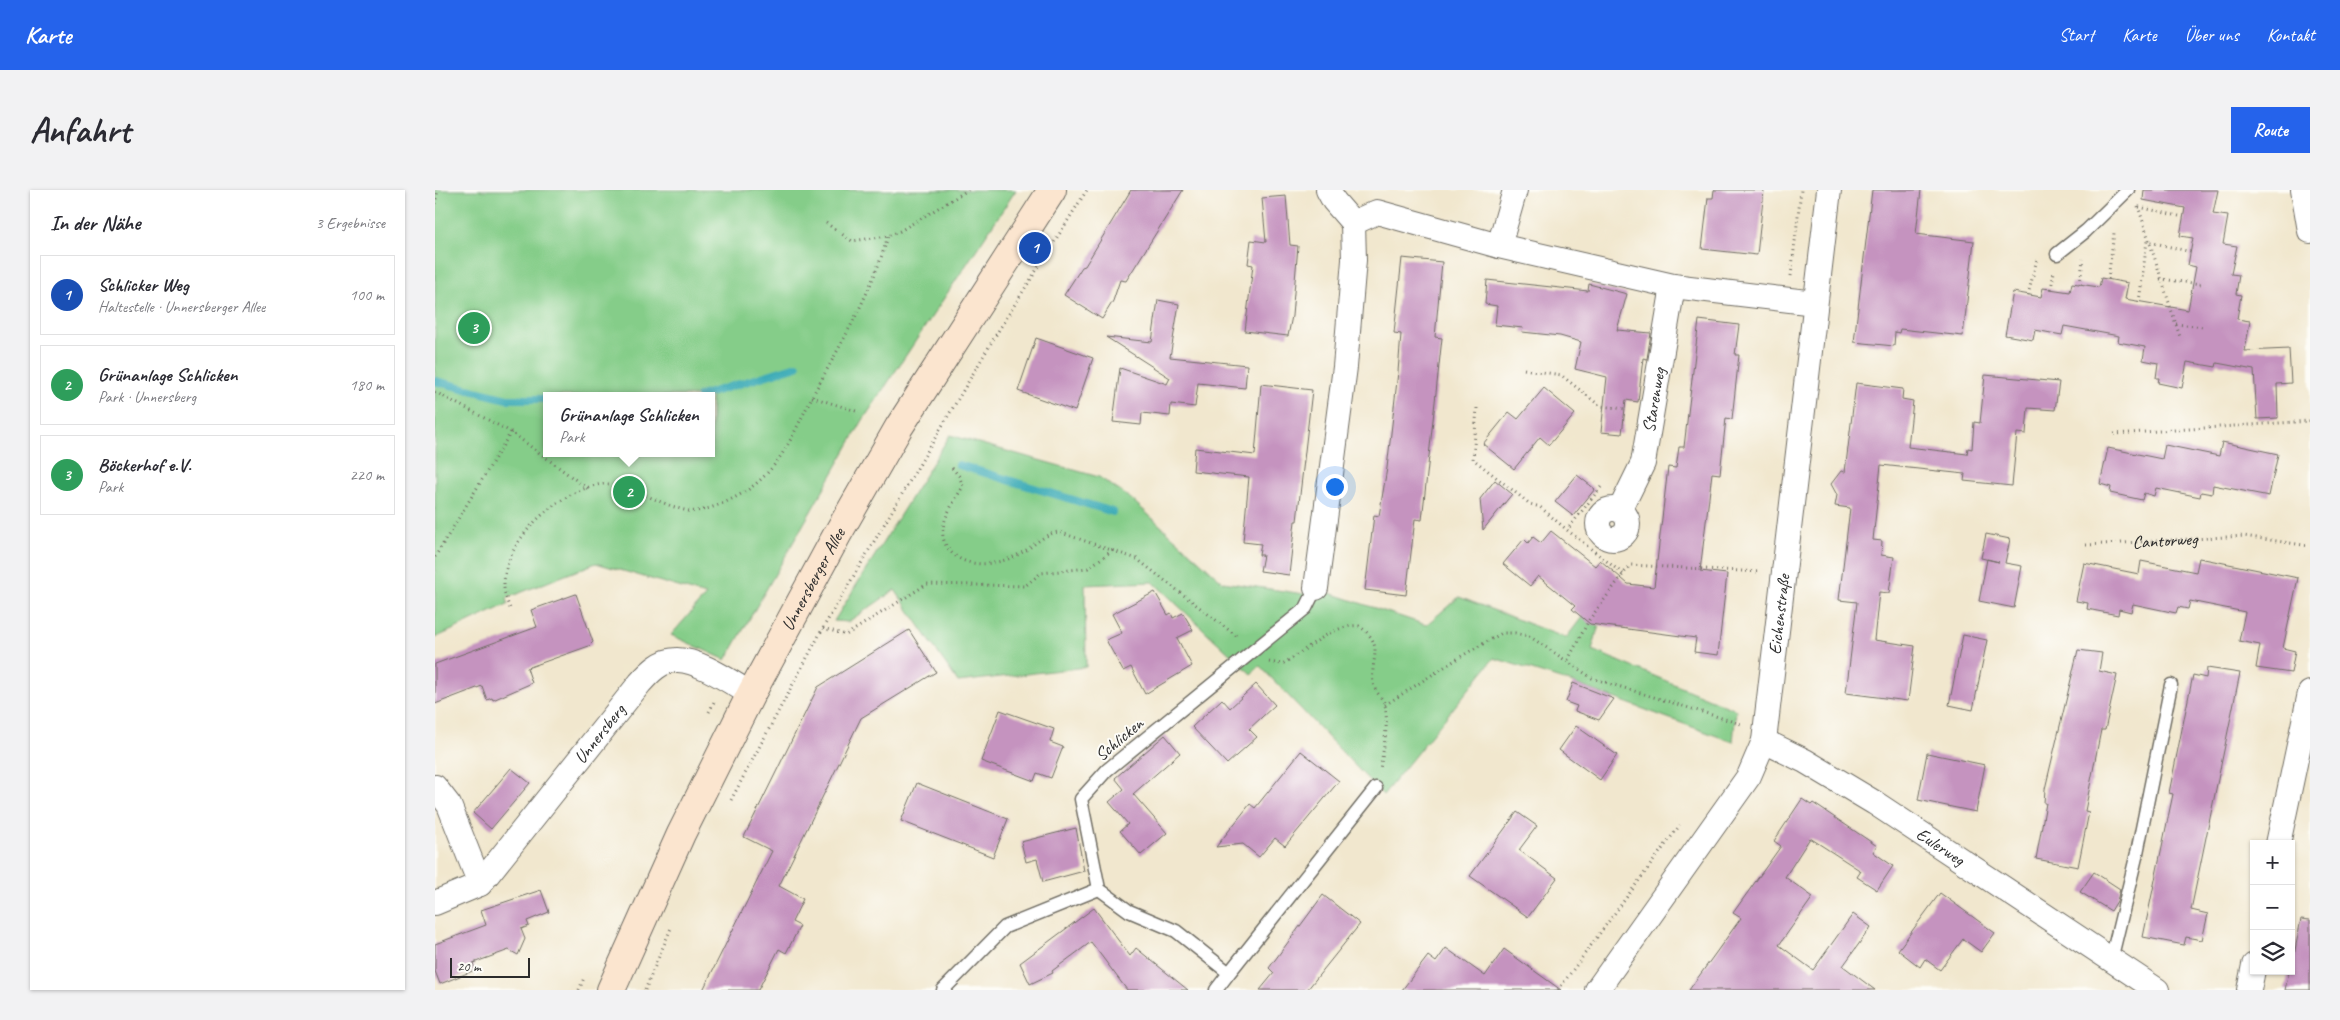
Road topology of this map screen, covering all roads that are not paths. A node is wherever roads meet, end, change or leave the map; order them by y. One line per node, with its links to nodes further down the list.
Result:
1 (1052, 190): 17 (main road, Unnersberger Allee)
2 (1328, 190): 7 (street)
3 (1515, 190): 9 (street)
4 (1829, 190): 12 (street, Eichenstraße)
5 (2303, 190): 8 (street)
6 (2131, 194): 10 (lane)
7 (1353, 223): 9 (street); 14 (street)
8 (2310, 231)
9 (1499, 246): 11 (street)
10 (2057, 254)
11 (1673, 286): 12 (street); 13 (street, Starenweg)
12 (1815, 303): 18 (street, Eichenstraße)
13 (1620, 510)
14 (1315, 588): 23 (lane, Schlicken)
15 (2171, 685): 25 (lane)
16 (2310, 693): 21 (street)
17 (751, 694): 22 (street, Unnersberg); 28 (main road, Unnersberger Allee)
18 (1764, 741): 25 (street, Eulerweg); 31 (street, Eichenstraße)
19 (435, 787): 22 (street)
20 (1376, 788): 26 (lane)
21 (2279, 840)
22 (480, 884): 24 (street, Unnersberg)
23 (1099, 889): 26 (lane); 29 (lane)
24 (435, 903)
25 (2111, 960): 32 (street, Eulerweg)
26 (1229, 973): 30 (lane)
27 (2252, 975): 33 (street)
28 (611, 990)
29 (943, 990)
30 (1216, 990)
31 (1597, 990)
32 (2157, 990)
33 (2249, 990)

